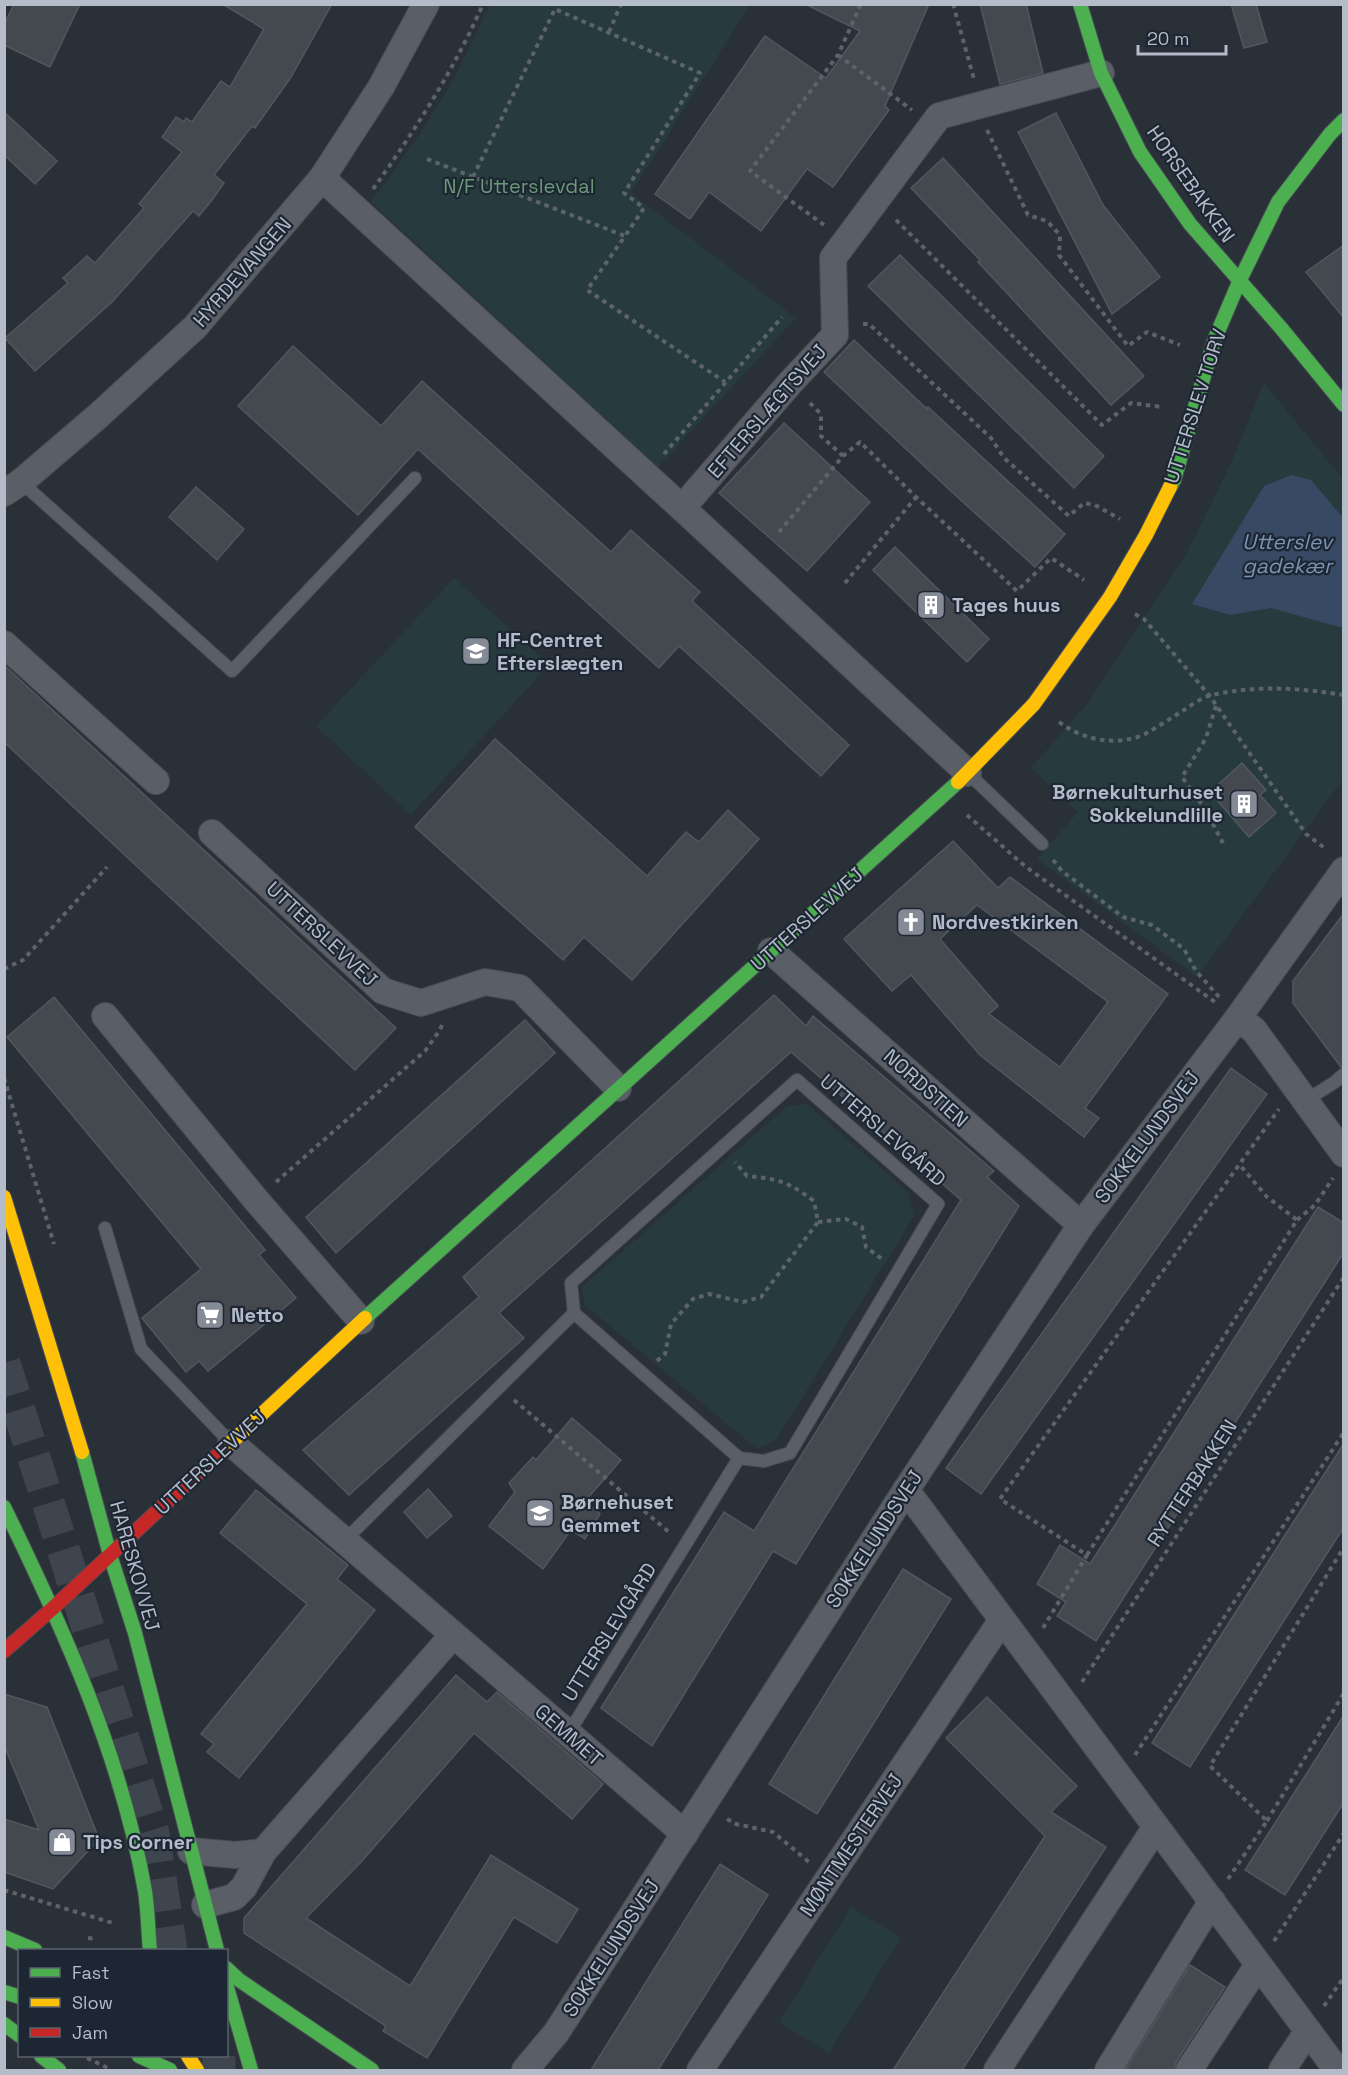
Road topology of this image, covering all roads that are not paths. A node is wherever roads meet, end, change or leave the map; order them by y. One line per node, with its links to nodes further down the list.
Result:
1 (426, 4): 5 (street, HYRDEVANGEN)
2 (1080, 4): 3 (street, HORSEBAKKEN)
3 (1101, 73): 6 (street, HORSEBAKKEN); 10 (street, EFTERSLÆGTSVEJ)
4 (1344, 120): 6 (street, UTTERSLEV TORV)
5 (322, 178): 9 (street, HYRDEVANGEN); 10 (street)
6 (1239, 282): 7 (street); 12 (street, UTTERSLEV TORV)
7 (1344, 405)
8 (415, 478): 9 (lane)
9 (13, 487)
10 (682, 508): 12 (street)
11 (4, 644): 13 (street)
12 (968, 773): 15 (lane); 17 (street, UTTERSLEVVEJ)
13 (156, 781)
14 (212, 833): 21 (street, UTTERSLEVVEJ)
15 (1042, 844)
16 (1339, 862): 19 (street)
17 (771, 951): 21 (street, UTTERSLEVVEJ); 25 (street, NORDSTIEN)
18 (105, 1016): 28 (street)
19 (1238, 1018): 22 (street); 25 (street, SOKKELUNDSVEJ)
20 (1344, 1074): 22 (lane)
21 (618, 1088): 28 (street, UTTERSLEVVEJ)
22 (1300, 1094): 23 (street)
23 (1341, 1162)
24 (4, 1197): 34 (street, HARESKOVVEJ)
25 (1081, 1225): 31 (street, SOKKELUNDSVEJ)
26 (105, 1228): 29 (lane)
27 (574, 1313): 30 (lane); 30 (lane, UTTERSLEVGÅRD); 33 (lane)
28 (361, 1321): 29 (street, UTTERSLEVVEJ)
29 (231, 1443): 33 (street, GEMMET); 34 (street, UTTERSLEVVEJ)
30 (739, 1458): 39 (lane, UTTERSLEVGÅRD)
31 (906, 1490): 36 (street); 41 (street, SOKKELUNDSVEJ)
32 (4, 1507): 35 (street)
33 (344, 1541): 37 (street, GEMMET)
34 (110, 1555): 35 (street, UTTERSLEVVEJ); 42 (street, HARESKOVVEJ)
35 (53, 1608): 38 (street, UTTERSLEVVEJ); 48 (street)
36 (1002, 1620): 40 (street); 67 (street, MØNTMESTERVEJ)
37 (453, 1635): 39 (street, GEMMET); 43 (street)
38 (4, 1651)
39 (568, 1734): 41 (street, GEMMET)
40 (1156, 1827): 44 (street); 68 (street)
41 (685, 1834): 66 (street, SOKKELUNDSVEJ)
42 (191, 1851): 43 (street); 45 (street, HARESKOVVEJ)
43 (264, 1852): 45 (street)
44 (1212, 1901): 50 (street); 69 (street)
45 (205, 1905): 49 (street, HARESKOVVEJ)
46 (4, 1937): 47 (street)
47 (33, 1949)
48 (150, 1949)
49 (217, 1949)
50 (1258, 1965): 54 (street); 70 (street)
51 (228, 1970): 65 (street)
52 (228, 1991): 57 (street)
53 (4, 2024): 55 (street)
54 (1308, 2031): 71 (street); 72 (street)
55 (18, 2034)
56 (230, 2046): 57 (street)
57 (246, 2056): 62 (street)
58 (43, 2057): 63 (street)
59 (143, 2057): 61 (street)
60 (189, 2057): 64 (street)
61 (162, 2066)
62 (257, 2068)
63 (59, 2070)
64 (197, 2070)
65 (372, 2070)
66 (525, 2070)
67 (700, 2070)
68 (997, 2070)
69 (1108, 2070)
70 (1189, 2070)
71 (1282, 2070)
72 (1337, 2070)

